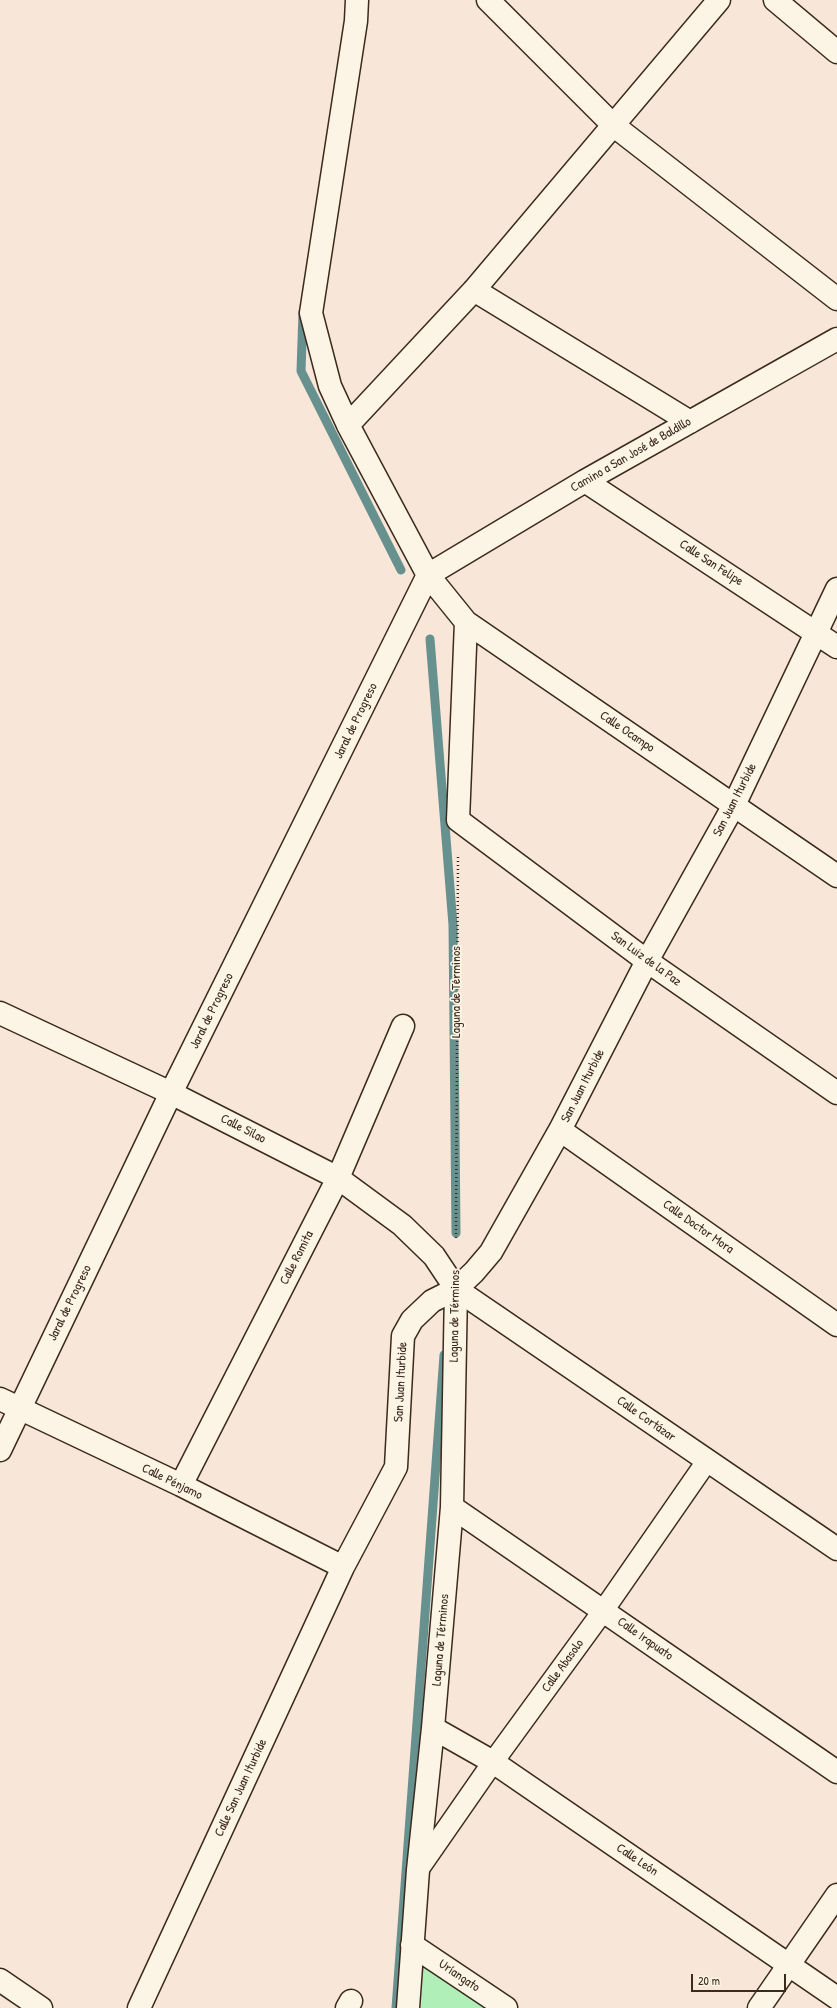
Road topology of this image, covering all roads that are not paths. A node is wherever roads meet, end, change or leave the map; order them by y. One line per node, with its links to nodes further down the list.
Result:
1 (357, 0): 11 (street, Calle Ocampo)
2 (488, 0): 6 (street)
3 (719, 0): 6 (street)
4 (776, 0): 5 (street)
5 (837, 52)
6 (613, 125): 7 (street); 8 (street)
7 (474, 290): 10 (street); 11 (street)
8 (837, 299)
9 (837, 339): 10 (street, Camino a San José de Baldillo)
10 (690, 422): 12 (street, Camino a San José de Baldillo)
11 (348, 425): 13 (street, Calle Ocampo)
12 (585, 481): 13 (street, Camino a San José de Baldillo); 16 (street, Calle San Felipe)
13 (428, 575): 15 (street, Calle Ocampo); 23 (street, Jaral de Progreso)
14 (837, 590): 16 (street, San Juan Iturbide)
15 (466, 622): 18 (street, Calle Ocampo); 20 (street, San Luiz de la Paz)
16 (816, 632): 17 (street, Calle San Felipe); 18 (street, San Juan Iturbide)
17 (837, 647)
18 (734, 805): 19 (street, Calle Ocampo); 20 (street, San Juan Iturbide)
19 (837, 876)
20 (647, 961): 24 (street, San Luiz de la Paz); 25 (street, San Juan Iturbide)
21 (0, 1013): 23 (street, Calle Silao)
22 (403, 1026): 26 (street, Calle Romita)
23 (172, 1093): 26 (street, Calle Silao); 30 (street, Jaral de Progreso)
24 (837, 1093)
25 (560, 1130): 27 (street, San Juan Iturbide); 28 (street, Calle Doctor Mora)
26 (338, 1178): 27 (street, Calle Silao); 33 (street, Calle Romita)
27 (456, 1289): 32 (street, Calle Cortázar); 34 (street, Laguna de Términos); 36 (street, San Juan Iturbide)
28 (837, 1325)
29 (0, 1399): 30 (street, Calle Pénjamo)
30 (19, 1408): 31 (street, Jaral de Progreso); 33 (street, Calle Pénjamo)
31 (0, 1450)
32 (707, 1461): 35 (street, Calle Cortázar); 37 (street, Calle Abasolo)
33 (181, 1486): 36 (street, Calle Pénjamo)
34 (452, 1507): 37 (street, Calle Irapuato); 38 (street, Laguna de Términos)
35 (837, 1549)
36 (343, 1567): 48 (street, Calle San Juan Iturbide)
37 (603, 1611): 39 (street, Calle Abasolo); 40 (street, Calle Irapuato)
38 (433, 1728): 39 (street, Calle León); 41 (street, Laguna de Términos)
39 (493, 1762): 41 (street, Calle Abasolo); 44 (street, Calle León)
40 (837, 1772)
41 (418, 1870): 43 (street, Laguna de Términos)
42 (837, 1895): 44 (street)
43 (412, 1945): 49 (street, Laguna de Términos); 50 (street, Uríangato)
44 (790, 1965): 46 (street, Calle León); 51 (street)
45 (0, 1980): 47 (street)
46 (837, 1998)
47 (41, 2008)
48 (139, 2008)
49 (408, 2008)
50 (506, 2008)
51 (760, 2008)

